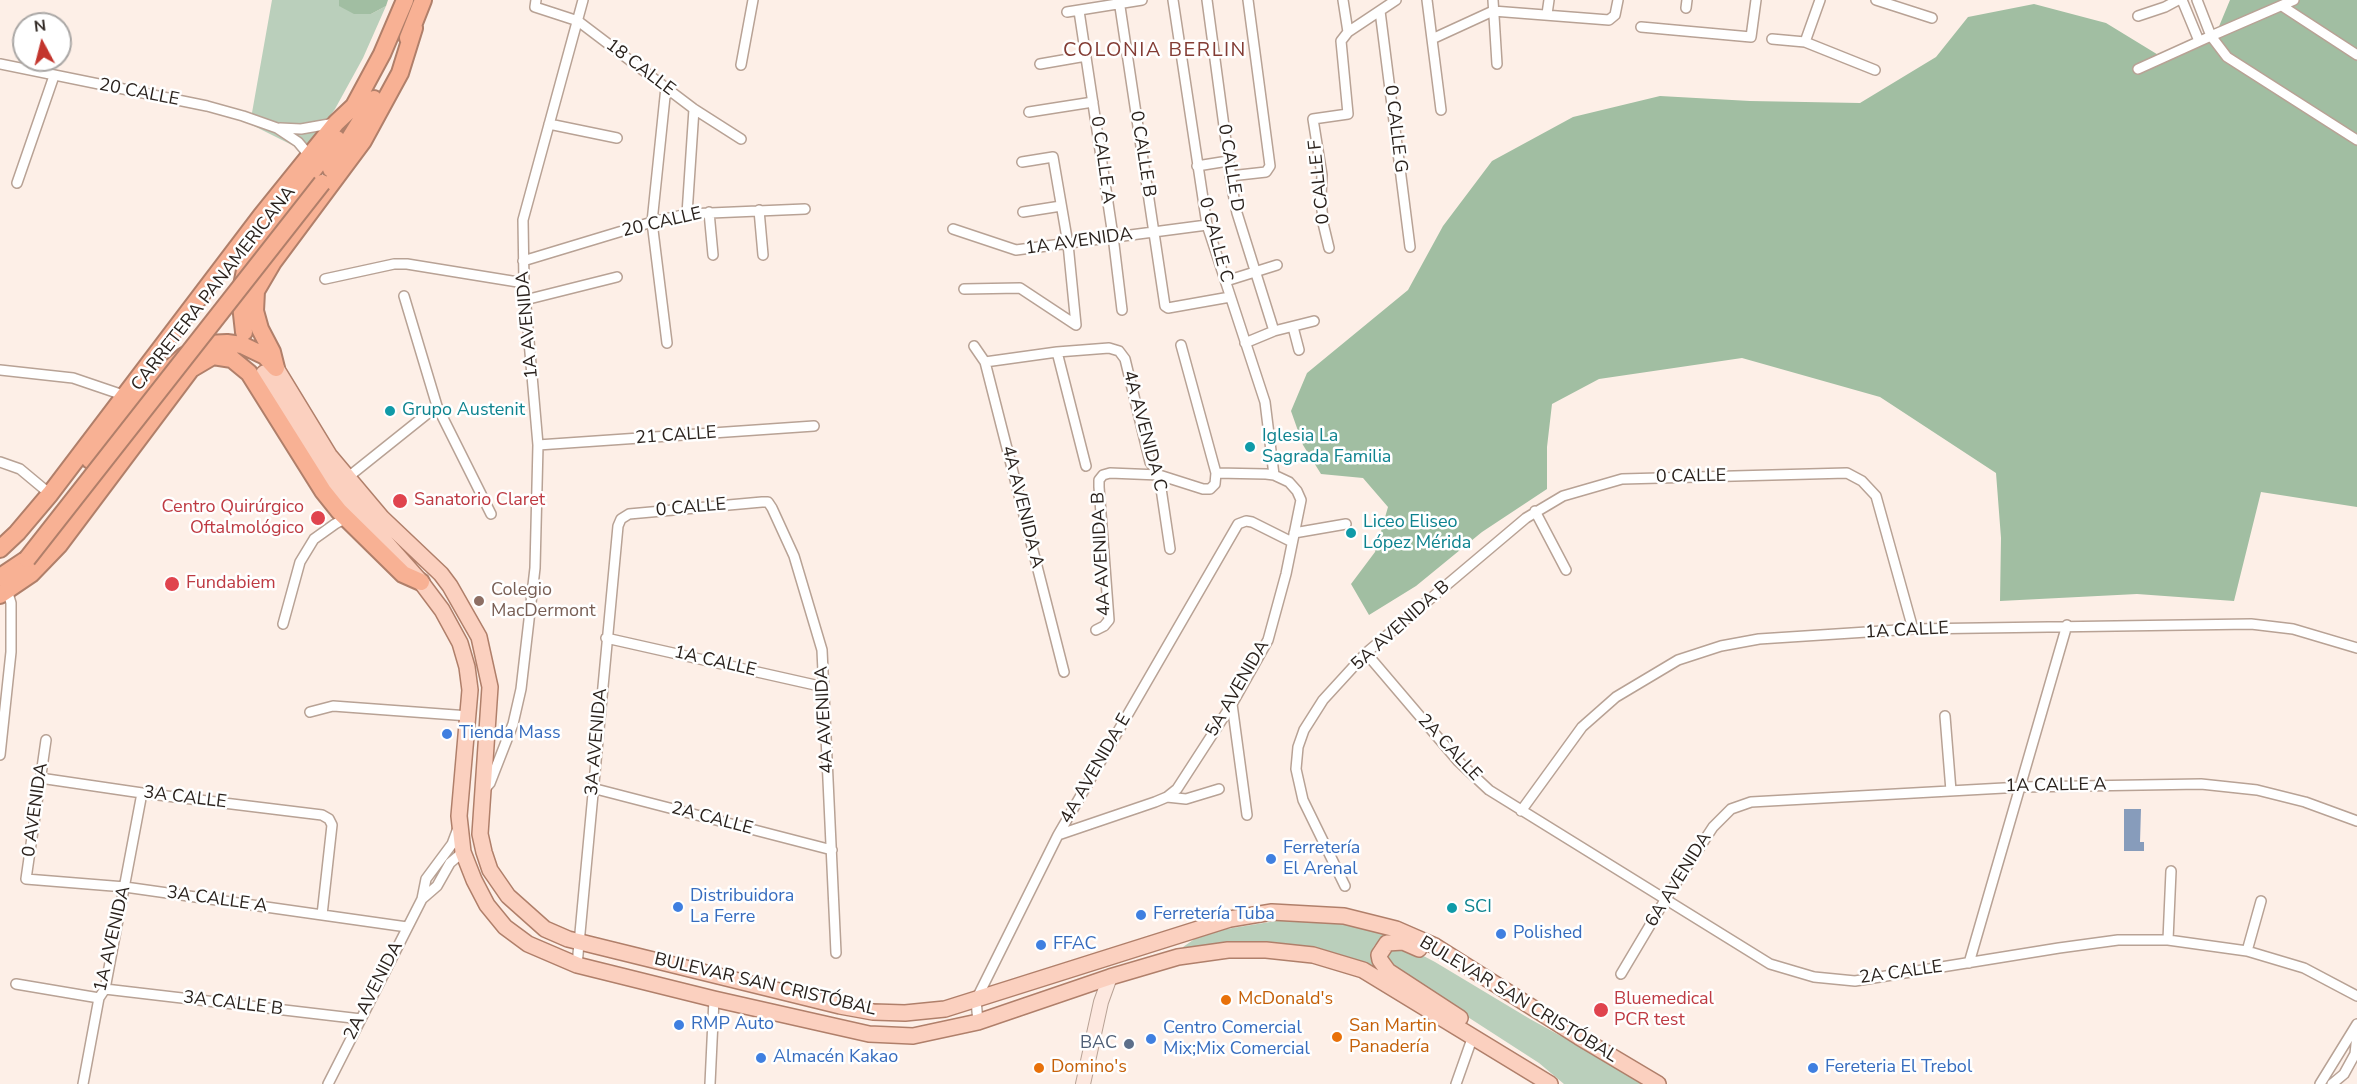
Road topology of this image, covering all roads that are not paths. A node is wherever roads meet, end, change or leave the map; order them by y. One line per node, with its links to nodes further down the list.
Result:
1 (405, 0): 51 (highway, CARRETERA PANAMERICANA)
2 (423, 0): 33 (highway, CARRETERA PANAMERICANA)
3 (583, 0): 31 (street, 1A AVENIDA)
4 (753, 0): 45 (street)
5 (1142, 0): 21 (street)
6 (1173, 0): 64 (street, 0 CALLE C)
7 (1207, 0): 62 (street, 0 CALLE D)
8 (1248, 0): 65 (street)
9 (1343, 0): 34 (street, 0 CALLE F)
10 (1396, 0): 25 (street)
11 (1427, 0): 36 (street)
12 (1493, 0): 26 (street)
13 (1550, 0): 28 (street)
14 (1618, 0): 28 (street)
15 (1755, 0): 32 (street)
16 (1820, 0): 39 (street)
17 (1876, 0): 30 (street)
18 (2180, 0): 29 (street); 38 (street)
19 (2197, 0): 35 (street)
20 (2294, 0): 23 (street)
21 (1119, 2): 24 (street); 76 (street, 0 CALLE B)
22 (535, 4): 31 (street, 18 CALLE)
23 (2282, 6): 35 (street); 40 (street)
24 (1079, 10): 27 (street); 41 (street, 0 CALLE A)
25 (1380, 11): 34 (street); 79 (street, 0 CALLE G)
26 (1493, 11): 28 (street); 36 (street); 44 (street)
27 (1067, 12)
28 (1547, 14)
29 (2138, 16)
30 (1932, 18)
31 (578, 21): 49 (street, 18 CALLE); 56 (street, 1A AVENIDA)
32 (1641, 27)
33 (414, 28): 107 (highway); 131 (highway, CARRETERA PANAMERICANA, bridge)
34 (1345, 36): 80 (street, 0 CALLE F)
35 (2211, 36): 38 (street); 60 (street)
36 (1432, 39): 53 (street)
37 (1772, 39): 39 (street)
38 (2199, 41): 46 (street)
39 (1805, 42): 47 (street)
40 (2357, 55)
41 (1086, 56): 43 (street); 50 (street, 0 CALLE A)
42 (0, 64): 48 (street, 20 CALLE)
43 (1040, 64)
44 (1497, 64)
45 (741, 65)
46 (2138, 69)
47 (1875, 70)
48 (54, 76): 57 (street, 20 CALLE); 66 (street)
49 (666, 87): 52 (street, 18 CALLE); 73 (street)
50 (1094, 102): 54 (street); 77 (street, 0 CALLE A)
51 (354, 106): 55 (highway, CARRETERA PANAMERICANA); 97 (highway)
52 (694, 109): 59 (street, 18 CALLE); 72 (street)
53 (1441, 110)
54 (1029, 112)
55 (336, 123): 57 (street, 20 CALLE); 61 (highway, CARRETERA PANAMERICANA)
56 (549, 124): 58 (street); 83 (street, 1A AVENIDA)
57 (277, 128): 61 (street, 20 CALLE)
58 (617, 138)
59 (741, 139)
60 (2357, 140)
61 (309, 155): 108 (highway, CARRETERA PANAMERICANA)
62 (1228, 161): 64 (street); 65 (street, 0 CALLE D)
63 (1022, 162): 67 (street)
64 (1197, 166): 74 (street, 0 CALLE C)
65 (1230, 176): 85 (street, 0 CALLE D)
66 (17, 183)
67 (1062, 206): 71 (street); 78 (street)
68 (805, 208): 69 (street, 20 CALLE)
69 (759, 210): 70 (street, 20 CALLE); 82 (street)
70 (709, 212): 72 (street, 20 CALLE); 81 (street)
71 (1023, 212)
72 (687, 214): 73 (street, 20 CALLE)
73 (652, 222): 83 (street, 20 CALLE); 99 (street)
74 (1207, 225): 76 (street, 1A AVENIDA); 88 (street, 0 CALLE C)
75 (953, 229): 78 (street, 1A AVENIDA)
76 (1154, 231): 77 (street, 1A AVENIDA); 92 (street, 0 CALLE B)
77 (1113, 236): 78 (street, 1A AVENIDA); 94 (street, 0 CALLE A)
78 (1068, 244): 90 (street)
79 (1410, 247)
80 (1329, 248)
81 (713, 255)
82 (763, 255)
83 (523, 261): 89 (street, 1A AVENIDA)
84 (1277, 266): 85 (street)
85 (1255, 272): 88 (street); 98 (street, 0 CALLE D)
86 (617, 277): 93 (street)
87 (325, 279): 89 (street)
88 (1226, 281): 92 (street, 0 CALLE C)
89 (524, 283): 93 (street, 1A AVENIDA)
90 (964, 289)
91 (404, 296): 109 (street)
92 (1230, 297): 100 (street, 0 CALLE C)
93 (525, 300): 111 (street, 1A AVENIDA)
94 (1122, 310)
95 (1314, 321): 96 (street)
96 (1293, 327): 98 (street); 103 (street)
97 (243, 332)
98 (1274, 332): 100 (street)
99 (667, 343)
100 (1245, 343): 116 (street, 0 CALLE C)
101 (1181, 345): 114 (street)
102 (974, 346): 105 (street, 4A AVENIDA A)
103 (1299, 350)
104 (1057, 352): 105 (street); 113 (street, 4A AVENIDA B); 115 (street, 4A AVENIDA C)
105 (986, 362): 139 (street, 4A AVENIDA A)
106 (0, 370): 108 (street)
107 (270, 371): 117 (main road, BULEVAR SAN CRISTÓBAL); 128 (highway); 130 (main road, BULEVAR SAN CRISTÓBAL)
108 (126, 396): 118 (highway, CARRETERA PANAMERICANA)
109 (438, 406): 117 (street); 120 (street)
110 (814, 426): 111 (street, 21 CALLE)
111 (538, 445): 152 (street, 1A AVENIDA)
112 (0, 462): 118 (street)
113 (1086, 466)
114 (1216, 473): 115 (street); 116 (street)
115 (1159, 475): 127 (street, 4A AVENIDA C); 135 (street, 4A AVENIDA B)
116 (1274, 475): 125 (street, 5A AVENIDA)
117 (347, 478): 152 (main road, BULEVAR SAN CRISTÓBAL)
118 (50, 494): 126 (highway, CARRETERA PANAMERICANA)
119 (762, 502): 123 (street, 0 CALLE); 140 (street, 4A AVENIDA)
120 (491, 514)
121 (1531, 515): 129 (street); 134 (street, 0 CALLE); 138 (street, 5A AVENIDA B)
122 (346, 518): 130 (highway); 131 (highway); 132 (street)
123 (621, 519): 136 (street, 3A AVENIDA)
124 (1346, 524): 125 (street)
125 (1293, 537): 141 (street, 5A AVENIDA); 160 (street, 4A AVENIDA E)
126 (0, 549)
127 (1170, 549)
128 (0, 561)
129 (1566, 570)
130 (421, 582): 143 (main road, BULEVAR SAN CRISTÓBAL)
131 (2, 588): 146 (street)
132 (283, 624)
133 (2067, 625): 134 (street, 1A CALLE); 137 (street, 1A CALLE); 148 (street)
134 (1914, 629): 156 (street, 1A CALLE)
135 (1096, 630)
136 (606, 638): 140 (street, 1A CALLE); 149 (street, 3A AVENIDA)
137 (2357, 648)
138 (1366, 653): 156 (street, 2A CALLE); 165 (street, 5A AVENIDA B)
139 (1064, 672)
140 (824, 687): 161 (street, 4A AVENIDA)
141 (1233, 704): 154 (street, 5A AVENIDA); 157 (street)
142 (310, 712): 143 (street)
143 (469, 716): 159 (main road, BULEVAR SAN CRISTÓBAL)
144 (1946, 716): 151 (street)
145 (46, 740): 147 (street, 0 AVENIDA)
146 (0, 756)
147 (40, 778): 153 (street, 3A CALLE); 164 (street, 0 AVENIDA)
148 (2022, 786): 151 (street, 1A CALLE A); 158 (street, 1A CALLE A); 177 (street)
149 (592, 788): 161 (street, 2A CALLE); 174 (street, 3A AVENIDA)
150 (1219, 789): 154 (street)
151 (1951, 791): 155 (street, 1A CALLE A)
152 (482, 792): 174 (main road, BULEVAR SAN CRISTÓBAL)
153 (142, 793): 166 (street, 1A AVENIDA); 170 (street, 3A CALLE)
154 (1167, 797): 160 (street)
155 (1751, 802): 168 (street, 6A AVENIDA)
156 (1521, 811): 168 (street, 2A CALLE)
157 (1247, 815)
158 (2357, 820)
159 (459, 828): 162 (main road, BULEVAR SAN CRISTÓBAL); 167 (street, 2A AVENIDA)
160 (1058, 835): 186 (street, 4A AVENIDA E)
161 (832, 850): 176 (street, 4A AVENIDA)
162 (463, 852): 167 (street, 2A AVENIDA); 178 (main road, BULEVAR SAN CRISTÓBAL)
163 (2170, 871): 173 (street)
164 (26, 879): 166 (street, 3A CALLE A)
165 (1345, 886)
166 (125, 887): 170 (street, 3A CALLE A); 182 (street, 1A AVENIDA)
167 (422, 899): 171 (street, 2A AVENIDA)
168 (1665, 900): 177 (street, 2A CALLE); 179 (street, 6A AVENIDA)
169 (2261, 901): 175 (street)
170 (322, 915): 171 (street, 3A CALLE A)
171 (407, 927): 187 (street, 2A AVENIDA)
172 (1195, 930): 180 (main road); 186 (main road, BULEVAR SAN CRISTÓBAL); 192 (main road, BULEVAR SAN CRISTÓBAL)
173 (2168, 940): 175 (street, 2A CALLE); 177 (street, 2A CALLE)
174 (580, 941): 178 (street, 3A AVENIDA); 186 (main road, BULEVAR SAN CRISTÓBAL)
175 (2247, 951): 183 (street, 2A CALLE)
176 (836, 953)
177 (1970, 963)
178 (577, 965): 185 (main road, BULEVAR SAN CRISTÓBAL)
179 (1621, 974)
180 (1110, 977): 188 (main road, BULEVAR SAN CRISTÓBAL); 191 (main road, BULEVAR SAN CRISTÓBAL); 196 (street)
181 (16, 984): 184 (street)
182 (105, 989): 184 (street, 1A AVENIDA); 187 (street, 3A CALLE B)
183 (2357, 996)
184 (99, 998): 193 (street, 1A AVENIDA)
185 (714, 999): 188 (main road, BULEVAR SAN CRISTÓBAL); 195 (street)
186 (976, 1000): 188 (street)
187 (361, 1019): 194 (street, 2A AVENIDA)
188 (978, 1022)
189 (2357, 1024): 201 (street)
190 (2357, 1035): 202 (street)
191 (1473, 1036): 197 (street); 198 (main road, BULEVAR SAN CRISTÓBAL)
192 (1579, 1037): 199 (main road); 200 (main road, BULEVAR SAN CRISTÓBAL)
193 (83, 1084)
194 (328, 1084)
195 (710, 1084)
196 (1083, 1084)
197 (1456, 1084)
198 (1550, 1084)
199 (1557, 1084)
200 (1658, 1084)
201 (2320, 1084)
202 (2332, 1084)

